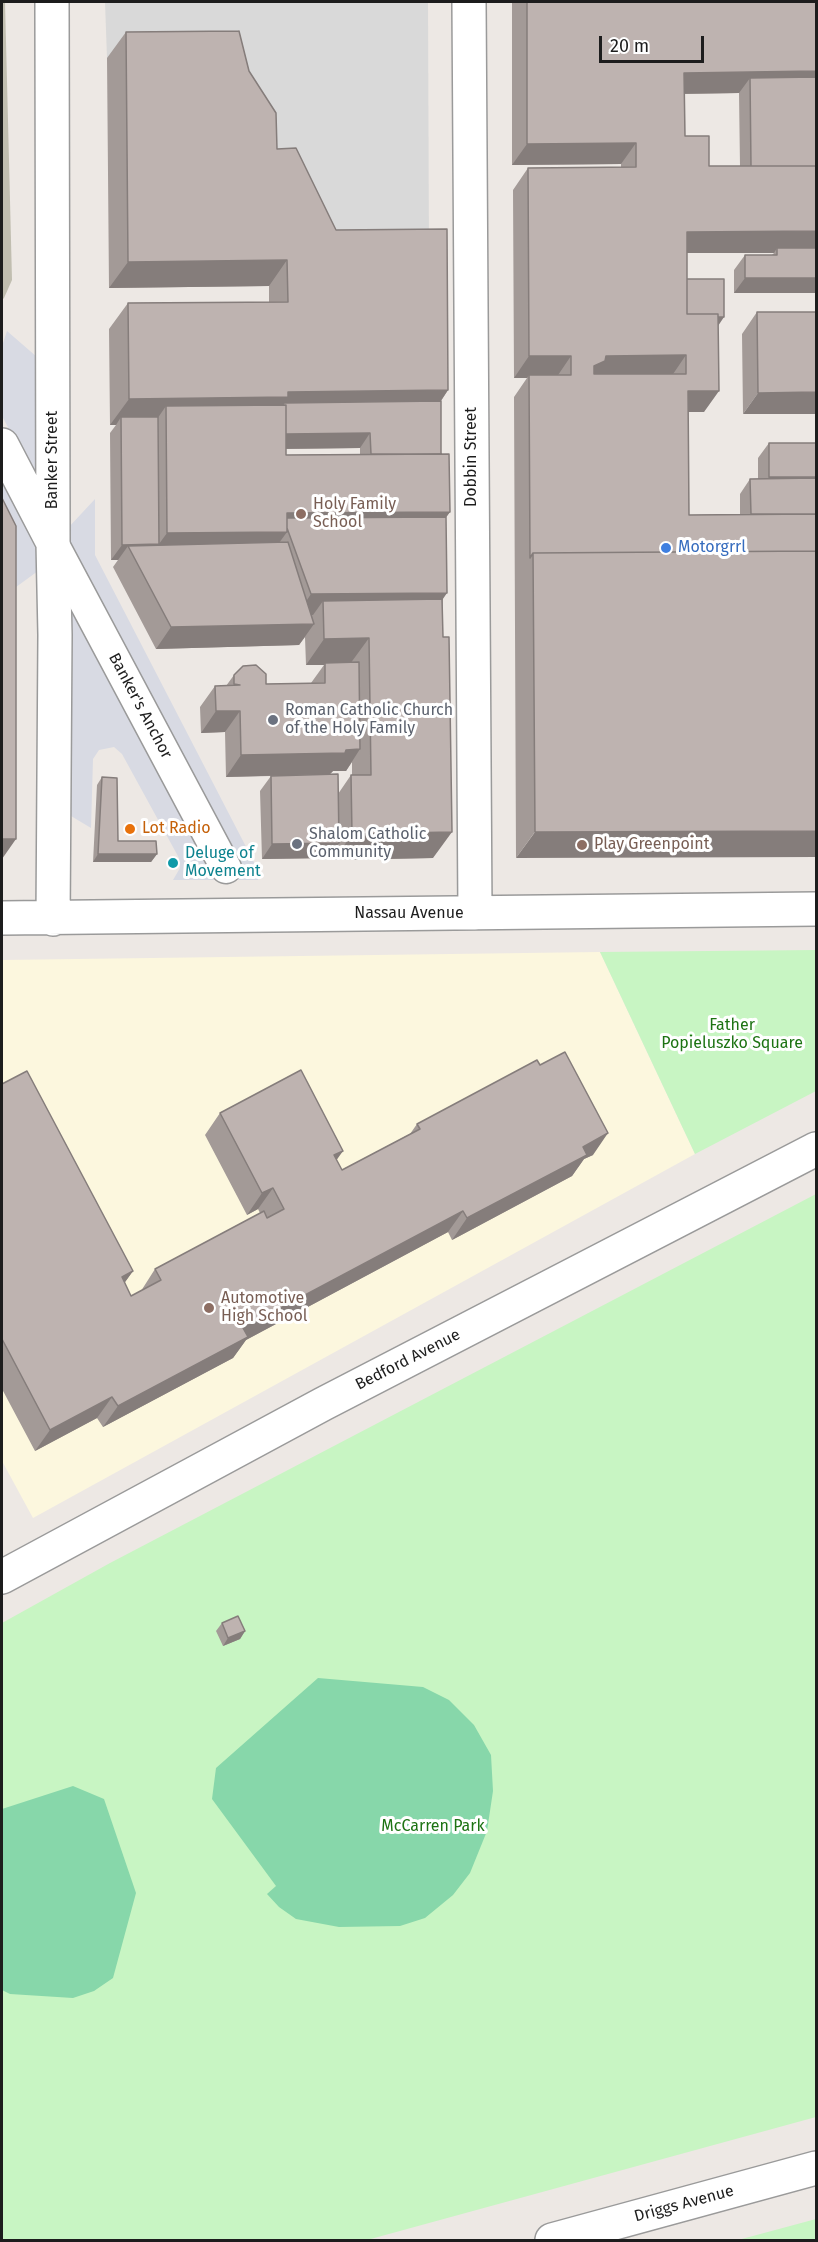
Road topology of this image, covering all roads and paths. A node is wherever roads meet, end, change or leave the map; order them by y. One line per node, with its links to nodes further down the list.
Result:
1 (52, 2): 4 (street, Banker Street)
2 (469, 2): 7 (street, Dobbin Street)
3 (2, 445): 4 (street)
4 (53, 543): 5 (street, Banker's Anchor); 9 (street, Banker Street)
5 (226, 868)
6 (816, 909): 7 (street, Nassau Avenue)
7 (475, 913): 9 (street, Nassau Avenue)
8 (2, 918): 9 (street, Nassau Avenue)
9 (53, 919)
10 (816, 1149): 11 (street, Bedford Avenue)
11 (2, 1577)
12 (816, 2168): 13 (street, Driggs Avenue)
13 (552, 2241)

